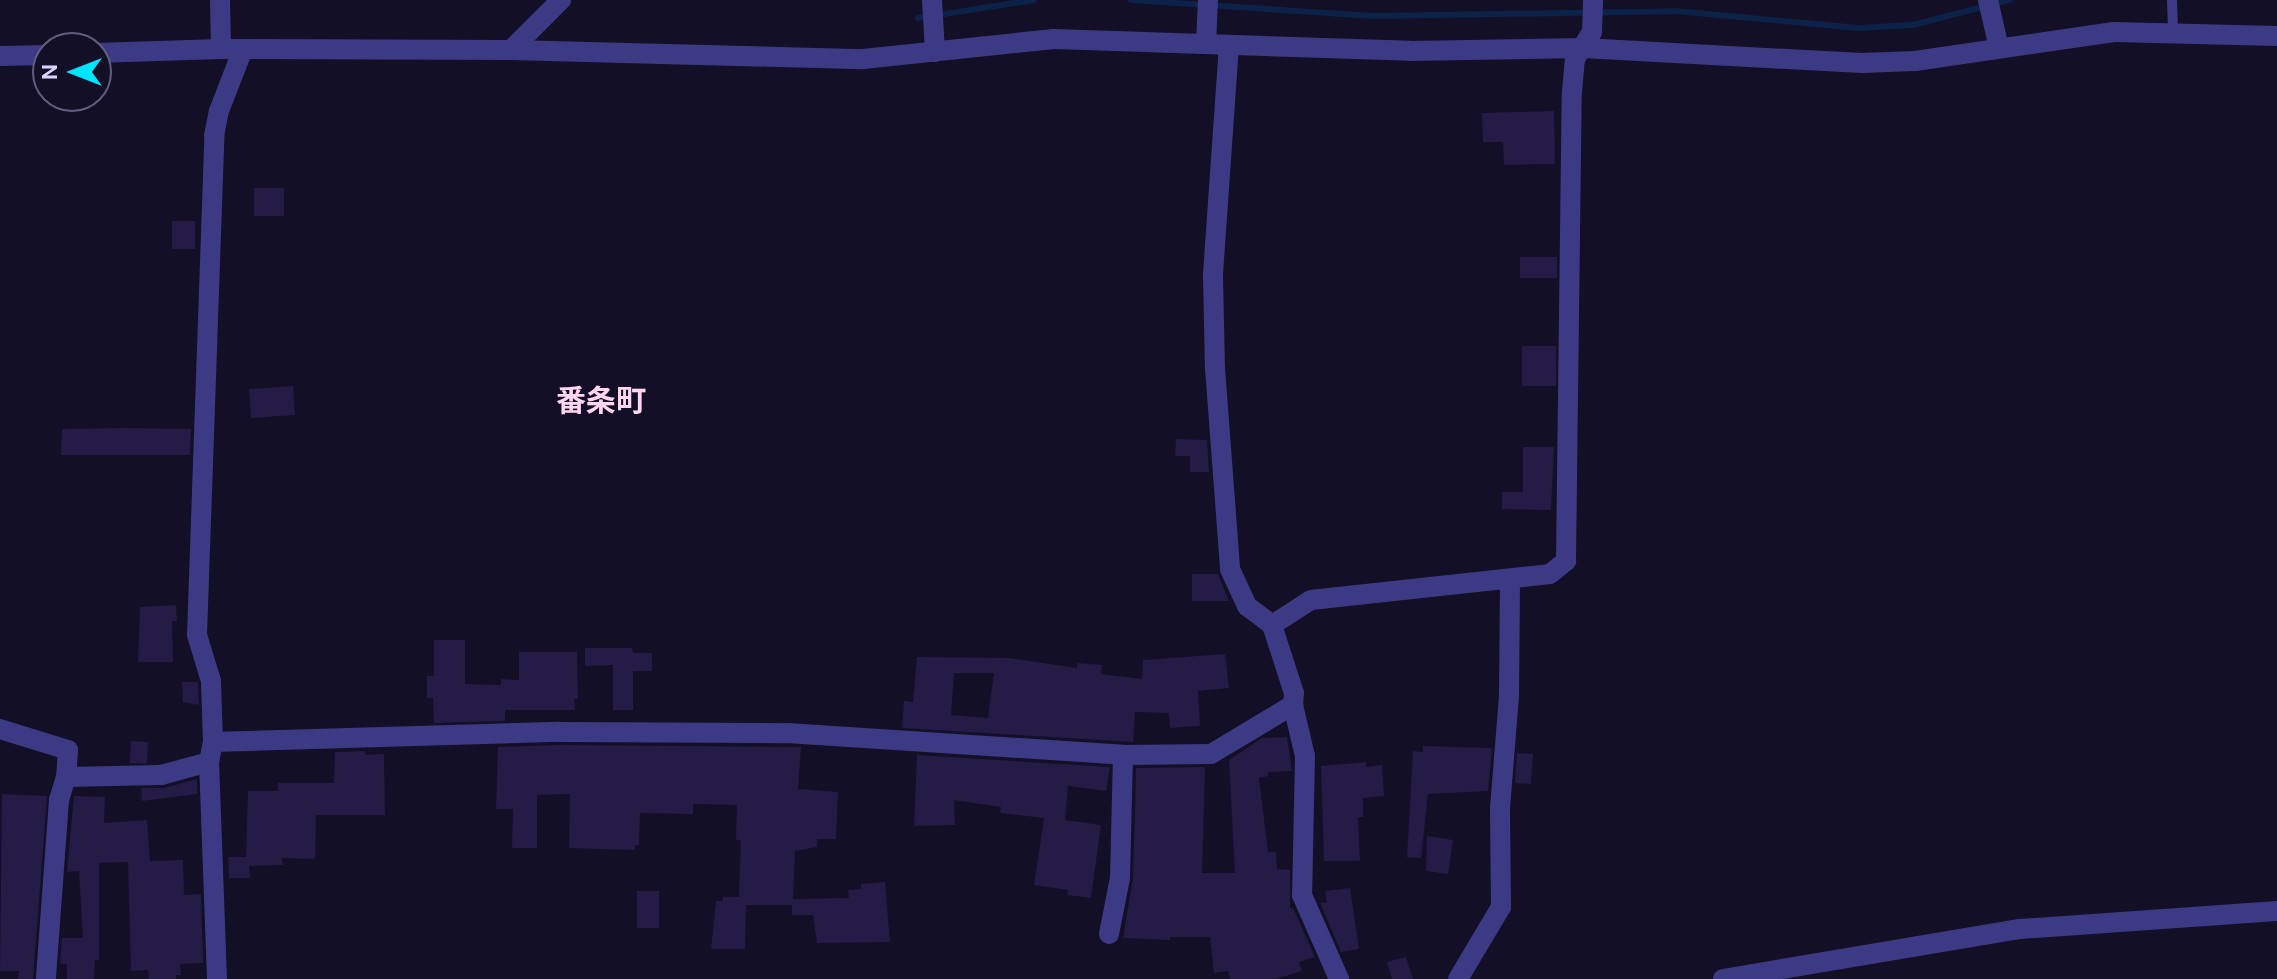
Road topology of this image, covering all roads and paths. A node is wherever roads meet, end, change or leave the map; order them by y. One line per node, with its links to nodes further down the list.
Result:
1 (220, 0): 14 (street)
2 (561, 0): 16 (street)
3 (932, 0): 18 (street)
4 (1208, 0): 10 (street)
5 (1593, 0): 12 (street)
6 (1988, 0): 13 (street)
7 (2172, 0): 8 (lane)
8 (2173, 32): 9 (street); 13 (street)
9 (2277, 36)
10 (1206, 44): 11 (street); 18 (street)
11 (1229, 45): 12 (street); 22 (street)
12 (1583, 48): 13 (street); 21 (street)
13 (1999, 48)
14 (221, 49): 15 (street); 17 (street)
15 (243, 49): 16 (street); 25 (street)
16 (511, 50): 18 (street)
17 (112, 52)
18 (935, 52)
19 (32, 55): 20 (street)
20 (0, 56)
21 (1510, 579): 22 (street); 33 (street)
22 (1272, 625): 23 (street)
23 (1293, 705): 26 (street); 32 (street)
24 (0, 729): 27 (street)
25 (211, 752): 26 (street); 27 (street); 31 (street)
26 (1123, 755): 29 (street)
27 (66, 777): 30 (street)
28 (2277, 911): 34 (street)
29 (1109, 934)
30 (46, 979)
31 (217, 979)
32 (1339, 979)
33 (1458, 979)
34 (1723, 979)

